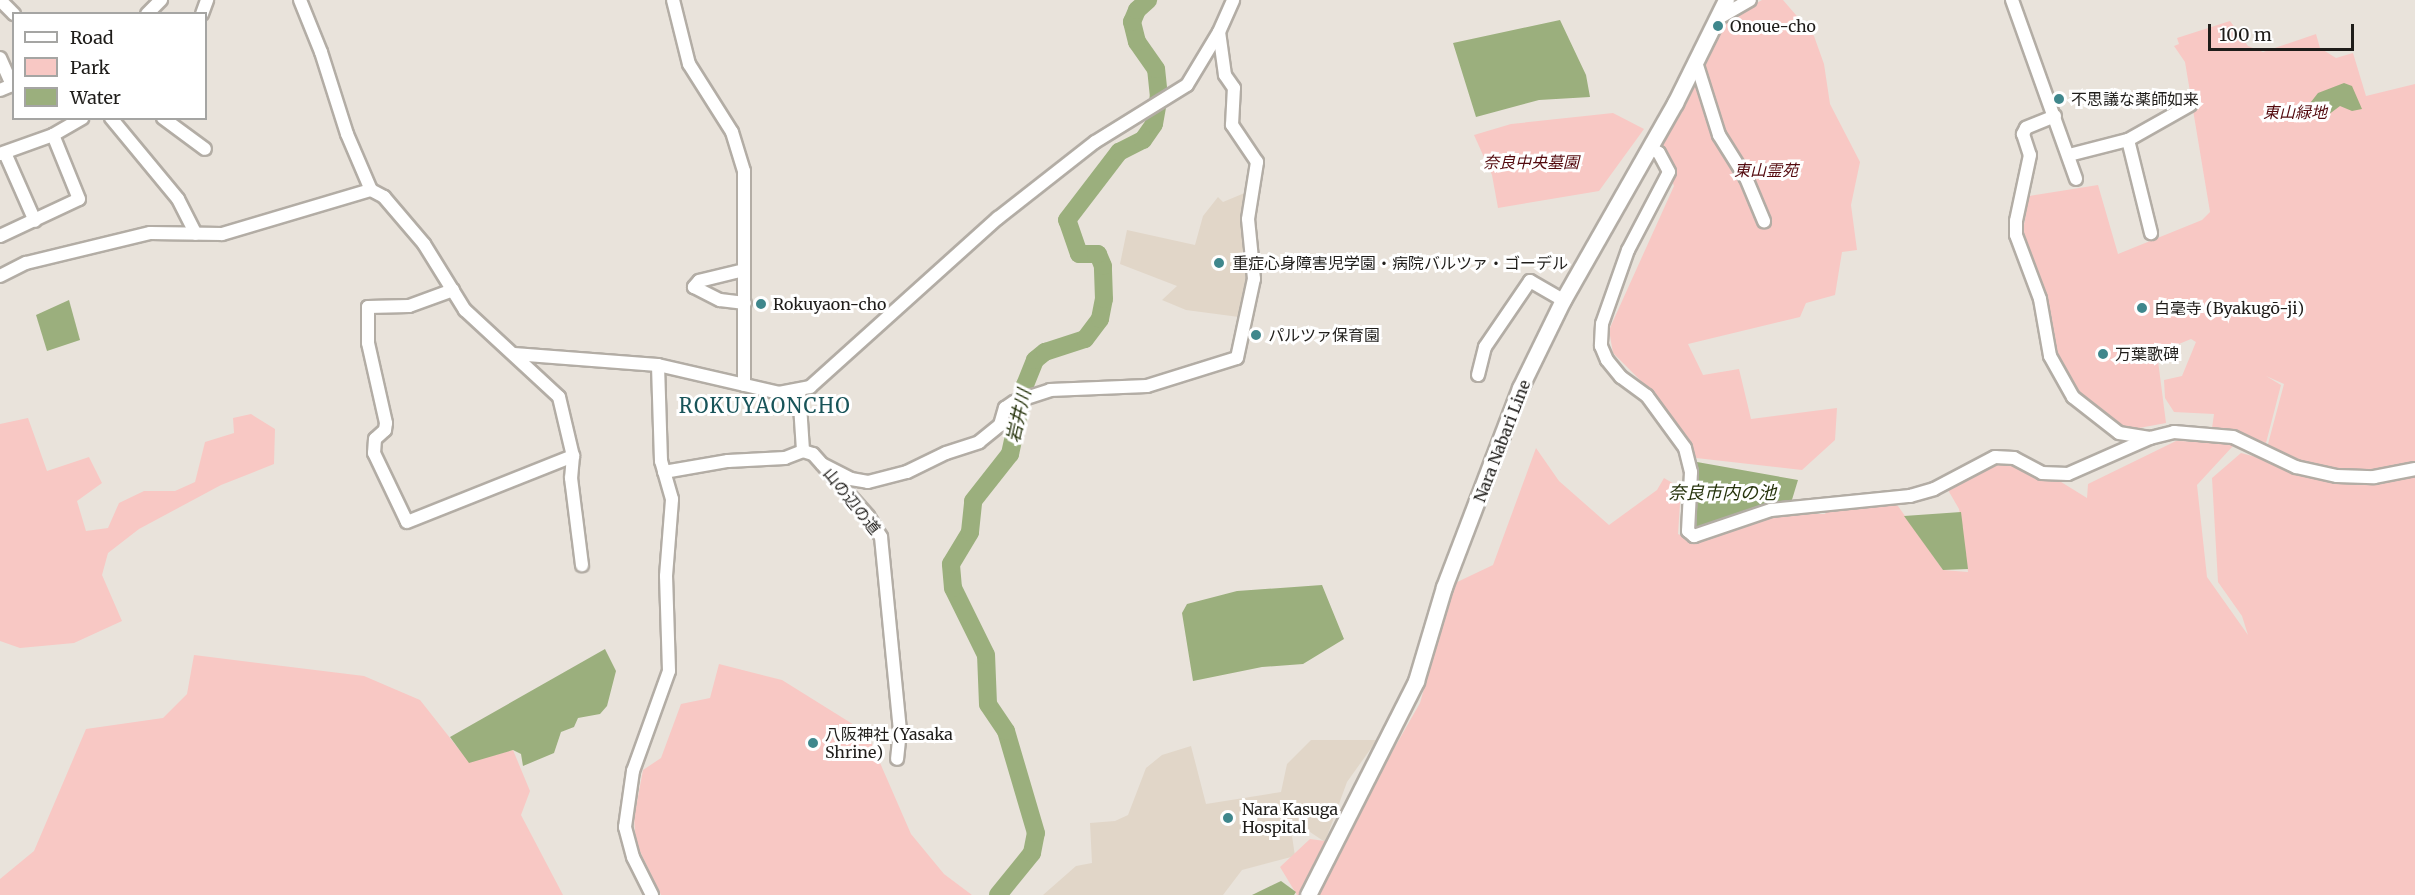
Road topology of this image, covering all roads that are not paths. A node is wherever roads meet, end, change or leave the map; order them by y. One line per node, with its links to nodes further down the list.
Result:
1 (161, 0): 8 (street)
2 (300, 0): 26 (street)
3 (673, 0): 32 (street)
4 (1233, 0): 10 (street)
5 (1726, 0): 9 (main road, Nara Nabari Line)
6 (1750, 0): 9 (street)
7 (2012, 0): 15 (street)
8 (149, 12)
9 (1717, 19): 12 (main road, Nara Nabari Line)
10 (1219, 32): 41 (street); 45 (street, 山の辺の道)
11 (0, 58): 13 (street)
12 (1696, 62): 21 (main road, Nara Nabari Line); 28 (street)
13 (0, 90)
14 (2190, 105): 20 (street)
15 (2055, 116): 24 (street); 42 (street)
16 (79, 120): 19 (street)
17 (113, 120): 30 (street)
18 (167, 120): 22 (street)
19 (53, 135): 23 (street); 27 (street)
20 (2128, 140): 24 (street); 29 (street)
21 (1651, 148): 35 (main road, Nara Nabari Line); 42 (street)
22 (205, 149)
23 (3, 153): 27 (street)
24 (2069, 154): 25 (street)
25 (2076, 179)
26 (371, 190): 30 (street); 34 (street)
27 (35, 221): 31 (street)
28 (1764, 221)
29 (2151, 233)
30 (196, 234): 33 (street)
31 (0, 236)
32 (744, 270): 36 (street); 36 (street)
33 (0, 276)
34 (453, 290): 37 (street); 44 (street)
35 (1563, 300): 39 (street); 51 (main road, Nara Nabari Line)
36 (745, 303): 40 (street)
37 (514, 354): 38 (street); 44 (street)
38 (658, 365): 40 (street); 47 (street)
39 (1478, 375)
40 (744, 385): 41 (street)
41 (799, 390): 43 (street)
42 (2150, 438): 46 (street)
43 (803, 452): 45 (street); 47 (street)
44 (573, 456): 48 (street)
45 (822, 464): 49 (street, 山の辺の道)
46 (2415, 468)
47 (664, 472): 50 (street)
48 (582, 565)
49 (897, 759)
50 (652, 895)
51 (1308, 895)

